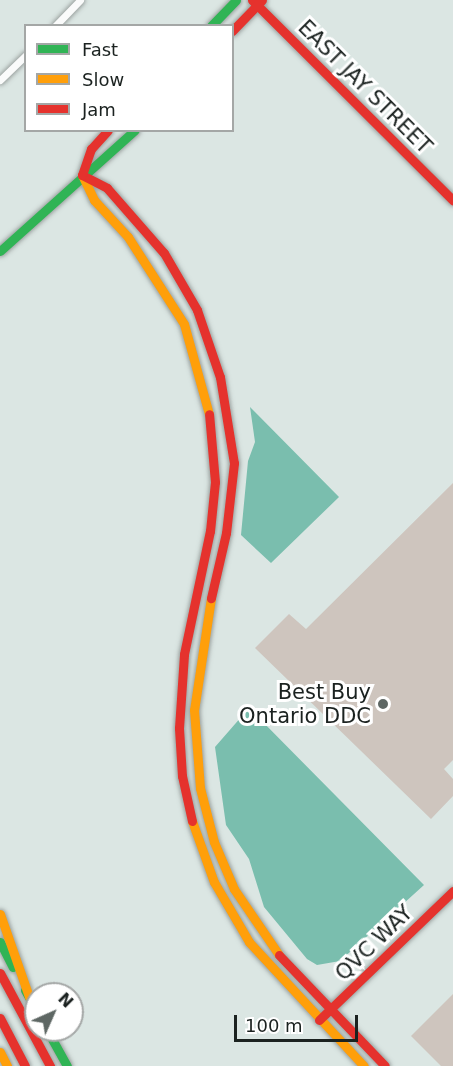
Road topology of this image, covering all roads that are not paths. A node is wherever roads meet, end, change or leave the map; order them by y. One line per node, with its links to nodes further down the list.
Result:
1 (80, 0): 4 (street)
2 (236, 0): 5 (main road)
3 (257, 2): 6 (main road); 12 (main road, EAST JAY STREET)
4 (57, 24)
5 (213, 24)
6 (234, 29)
7 (24, 57): 8 (street)
8 (0, 80)
9 (106, 132): 11 (main road)
10 (133, 132): 11 (main road)
11 (82, 175): 13 (main road); 20 (main road); 22 (main road)
12 (453, 200)
13 (0, 251)
14 (453, 891): 20 (main road, QVC WAY)
15 (0, 914): 18 (main road)
16 (0, 942): 19 (main road)
17 (0, 973): 27 (main road)
18 (24, 983)
19 (24, 988)
20 (330, 1010): 22 (main road, QVC WAY); 30 (main road)
21 (0, 1018): 26 (main road)
22 (319, 1020): 29 (main road)
23 (54, 1042): 28 (main road)
24 (0, 1053): 25 (main road)
25 (7, 1066)
26 (25, 1066)
27 (50, 1066)
28 (67, 1066)
29 (364, 1066)
30 (386, 1066)

